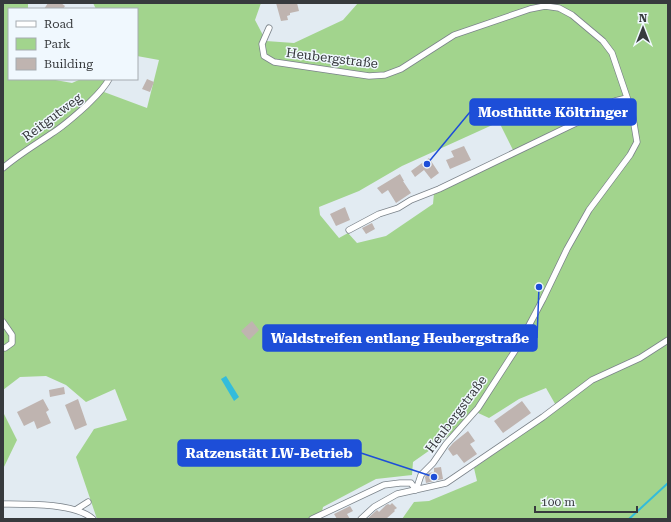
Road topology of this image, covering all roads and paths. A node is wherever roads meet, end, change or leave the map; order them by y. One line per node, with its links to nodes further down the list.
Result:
1 (269, 28): 3 (street, Heubergstraße)
2 (108, 80): 4 (street, Reitgutweg)
3 (627, 98): 5 (street); 9 (street, Heubergstraße)
4 (3, 168)
5 (349, 230)
6 (3, 322): 8 (street)
7 (668, 340): 9 (street)
8 (3, 348)
9 (416, 490): 14 (street); 15 (street)
10 (88, 502): 12 (street)
11 (3, 504): 12 (street)
12 (77, 510): 13 (street)
13 (93, 519)
14 (312, 519)
15 (361, 519)

